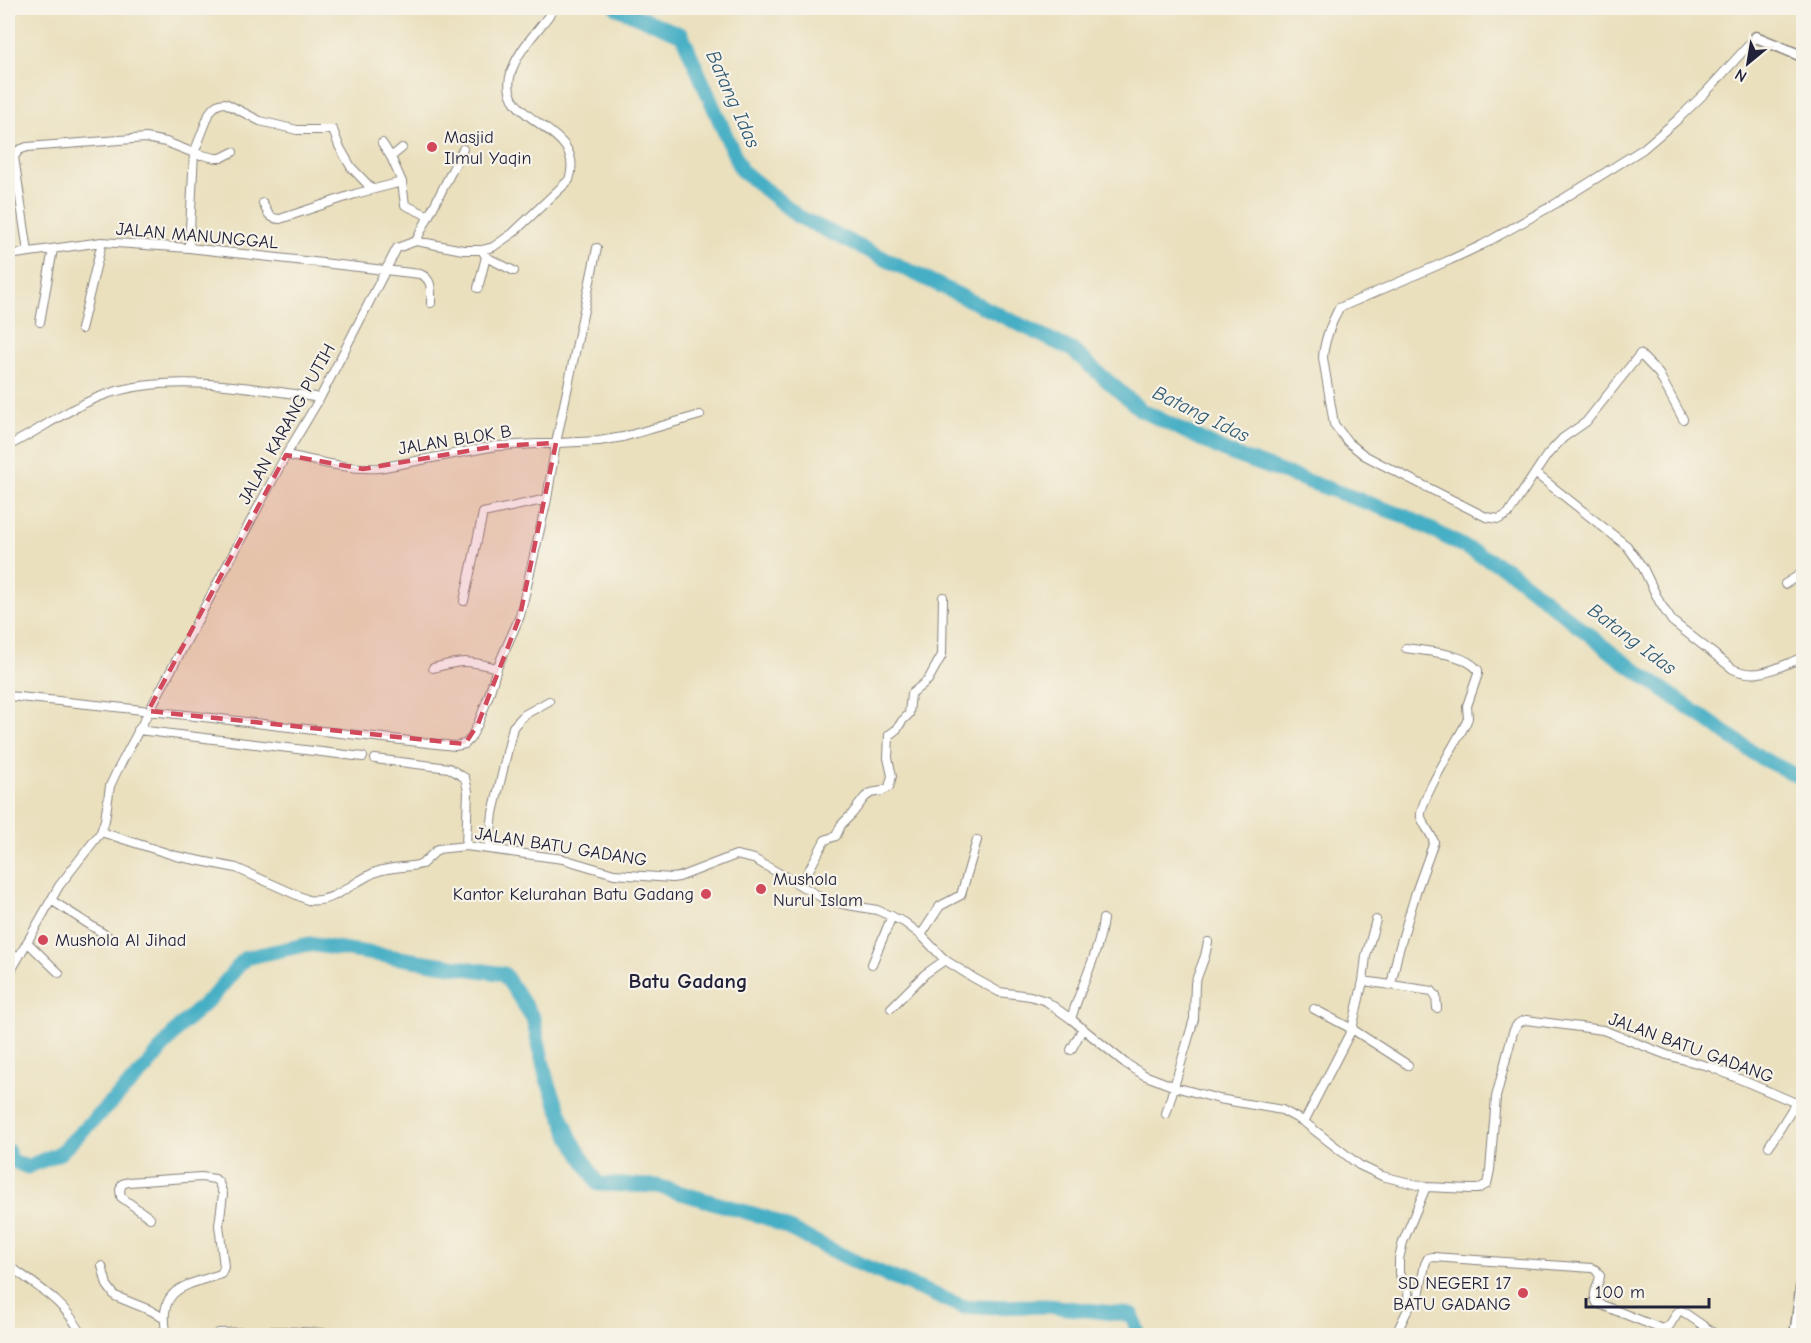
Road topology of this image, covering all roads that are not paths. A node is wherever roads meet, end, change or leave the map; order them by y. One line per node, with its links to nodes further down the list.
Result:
1 (554, 8): 20 (street)
2 (1756, 37): 3 (street); 34 (street)
3 (1803, 57)
4 (382, 143): 9 (street)
5 (402, 148): 9 (street)
6 (463, 149): 13 (street)
7 (233, 152): 8 (street)
8 (194, 153): 11 (street); 16 (street); 19 (street)
9 (391, 157): 10 (street)
10 (402, 182): 11 (street); 13 (street)
11 (372, 189): 12 (street)
12 (263, 203)
13 (429, 216): 14 (street)
14 (416, 241): 20 (street); 22 (street, JALAN KARANG PUTIH)
15 (102, 243): 16 (street, JALAN MANUNGGAL); 18 (street, JALAN MANUNGGAL); 27 (street)
16 (189, 248): 22 (street, JALAN MANUNGGAL)
17 (597, 248): 31 (street)
18 (53, 249): 19 (street, JALAN MANUNGGAL); 26 (street)
19 (28, 252): 21 (street, JALAN MANUNGGAL)
20 (484, 254): 23 (street); 24 (street)
21 (8, 255)
22 (384, 271): 25 (street, JALAN MANUNGGAL); 28 (street, JALAN KARANG PUTIH)
23 (514, 271)
24 (478, 288)
25 (432, 303)
26 (40, 322)
27 (81, 329)
28 (320, 398): 32 (street); 33 (street, JALAN KARANG PUTIH)
29 (700, 415): 31 (street, JALAN BLOK B)
30 (1683, 419): 34 (street)
31 (556, 443): 33 (street, JALAN BLOK B); 35 (street)
32 (8, 446)
33 (286, 455): 46 (street, JALAN KARANG PUTIH)
34 (1535, 473): 41 (street)
35 (547, 499): 39 (street); 43 (street)
36 (1803, 572): 37 (street)
37 (1785, 584)
38 (943, 597): 54 (street)
39 (464, 601)
40 (1406, 648): 70 (street)
41 (1803, 657)
42 (433, 668): 43 (street)
43 (497, 668): 46 (street)
44 (8, 696): 46 (street)
45 (549, 702): 53 (street)
46 (148, 711): 47 (street, JALAN KARANG PUTIH)
47 (138, 730): 48 (street); 50 (street, JALAN KARANG PUTIH)
48 (363, 758)
49 (375, 759): 52 (street)
50 (101, 832): 52 (street, JALAN BATU GADANG); 55 (street, JALAN KARANG PUTIH)
51 (977, 840): 59 (street)
52 (466, 846): 53 (street, JALAN BATU GADANG)
53 (489, 849): 54 (street, JALAN BATU GADANG)
54 (801, 885): 56 (street, JALAN BATU GADANG)
55 (51, 900): 60 (street); 61 (street, JALAN KARANG PUTIH)
56 (892, 916): 59 (street, JALAN BATU GADANG); 66 (street)
57 (1103, 919): 74 (street)
58 (1376, 920): 69 (street)
59 (921, 935): 65 (street, JALAN BATU GADANG)
60 (116, 941)
61 (27, 942): 64 (street, JALAN KARANG PUTIH); 67 (street)
62 (1208, 942): 79 (street)
63 (8, 952): 64 (street)
64 (19, 957): 68 (street, JALAN KARANG PUTIH)
65 (945, 960): 71 (street); 74 (street, JALAN BATU GADANG)
66 (872, 964)
67 (58, 973)
68 (8, 976)
69 (1363, 981): 70 (street); 76 (street)
70 (1391, 985): 72 (street)
71 (891, 1008)
72 (1437, 1008)
73 (1314, 1009): 76 (street)
74 (1071, 1019): 75 (street, JALAN BATU GADANG)
75 (1083, 1028): 77 (street); 79 (street, JALAN BATU GADANG)
76 (1352, 1029): 78 (street); 82 (street)
77 (1071, 1050)
78 (1408, 1065)
79 (1174, 1087): 81 (street); 82 (street, JALAN BATU GADANG)
80 (1800, 1103): 83 (street); 84 (street, JALAN BATU GADANG)
81 (1166, 1114)
82 (1304, 1122): 84 (street, JALAN BATU GADANG)
83 (1769, 1146)
84 (1426, 1186): 89 (street)
85 (150, 1218): 90 (street)
86 (8, 1266): 91 (street)
87 (102, 1266): 90 (street)
88 (1803, 1267): 97 (street)
89 (1410, 1307): 95 (street); 96 (street)
90 (163, 1318): 92 (street)
91 (82, 1335)
92 (167, 1335)
93 (219, 1335): 94 (highway)
94 (323, 1335)
95 (1395, 1335)
96 (1718, 1335)
97 (1795, 1335)

